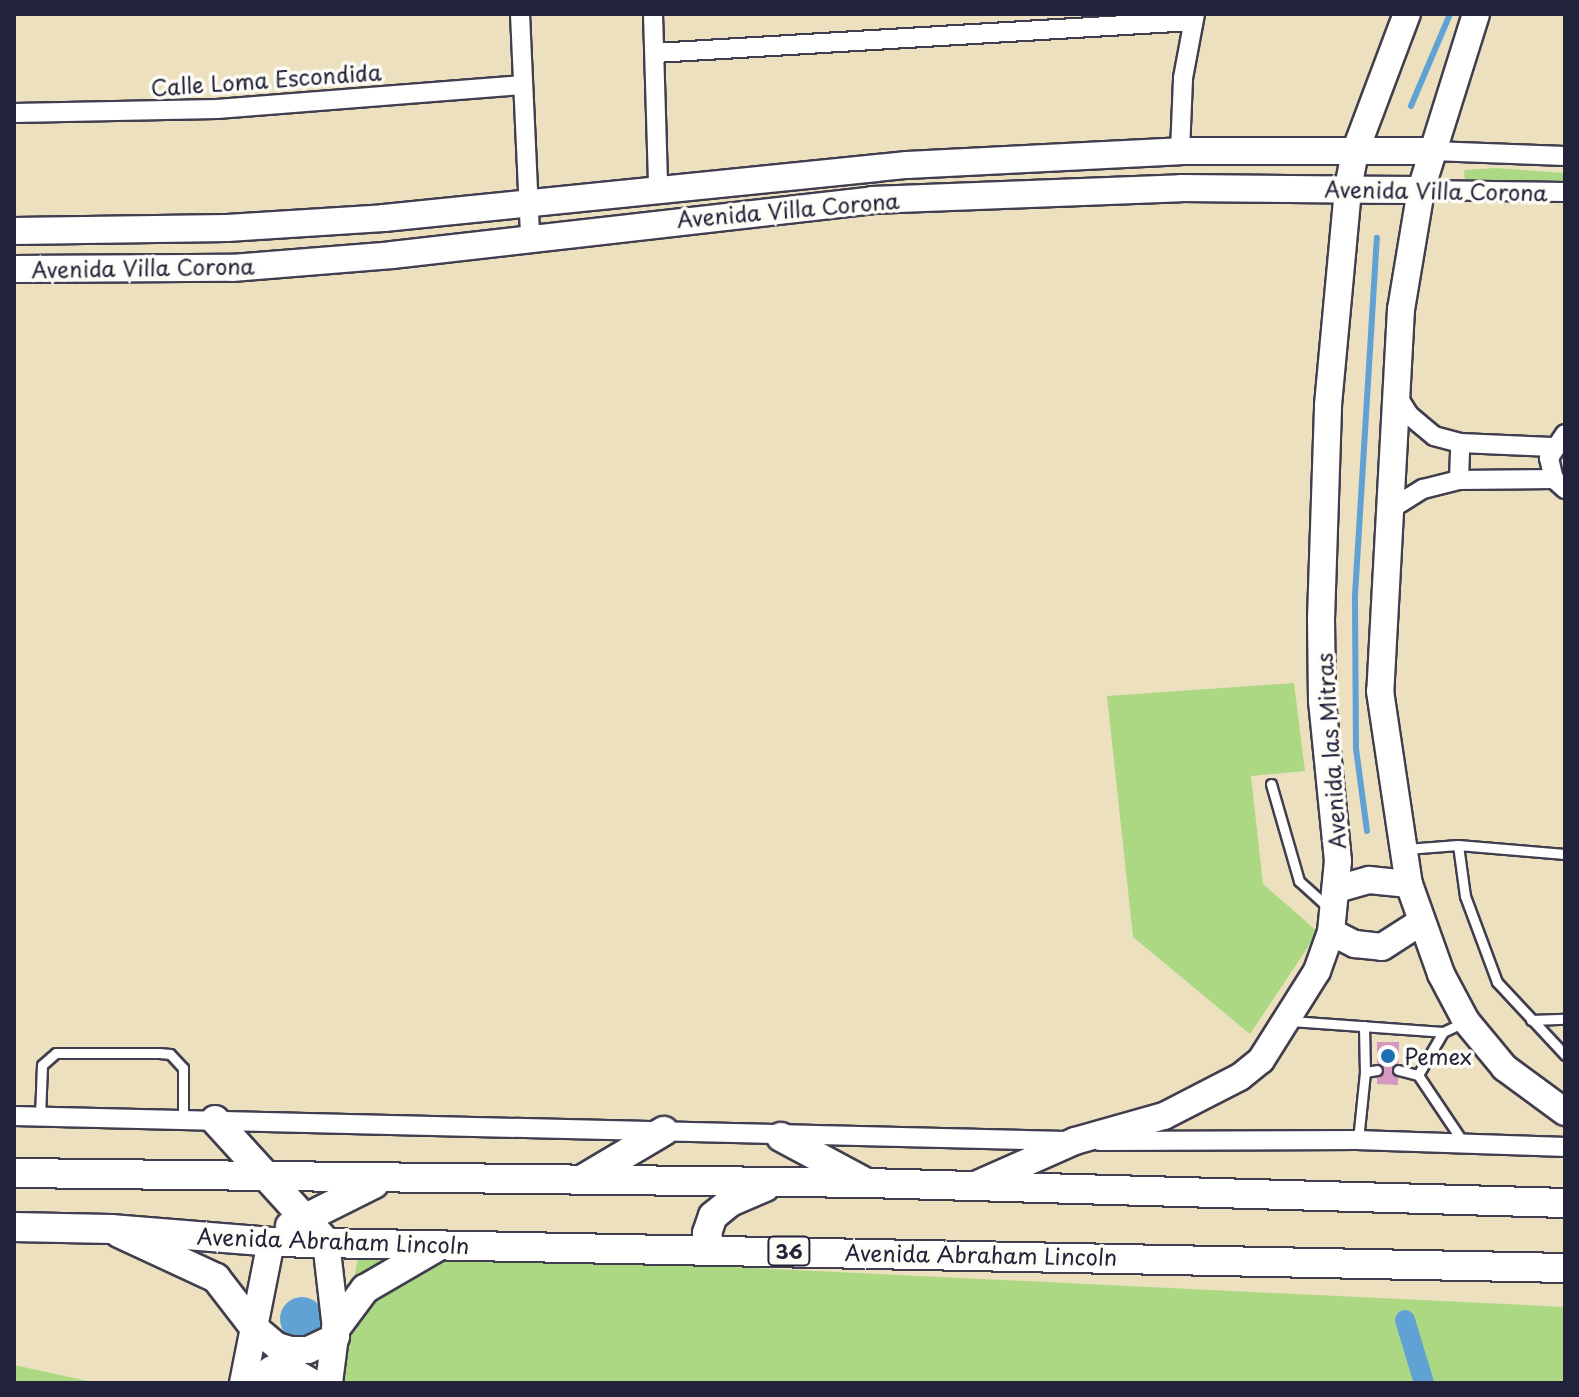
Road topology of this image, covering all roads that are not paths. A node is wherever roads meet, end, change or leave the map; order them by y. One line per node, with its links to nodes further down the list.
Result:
1 (520, 14): 7 (street)
2 (653, 14): 6 (street)
3 (1407, 14): 11 (street, Avenida las Mitras)
4 (1476, 14): 10 (street)
5 (1194, 17): 6 (street); 9 (street)
6 (655, 53): 13 (street)
7 (520, 85): 8 (street, Calle Loma Escondida); 17 (street)
8 (14, 113)
9 (1180, 151): 11 (street, Avenida Villa Corona); 13 (street, Avenida Villa Corona)
10 (1432, 151): 11 (street, Avenida Villa Corona); 12 (street, Avenida Villa Corona); 15 (street)
11 (1355, 152): 14 (street, Avenida las Mitras)
12 (1565, 156)
13 (658, 187): 17 (street, Avenida Villa Corona)
14 (1348, 188): 15 (street, Avenida Villa Corona); 19 (street, Avenida Villa Corona); 32 (street, Avenida las Mitras)
15 (1421, 190): 16 (street, Avenida Villa Corona); 21 (street)
16 (1565, 192)
17 (528, 205): 18 (street, Avenida Villa Corona); 19 (street)
18 (14, 231)
19 (530, 238): 20 (street, Avenida Villa Corona)
20 (14, 269)
21 (1394, 392): 23 (street); 26 (street)
22 (1559, 441): 23 (street); 25 (street)
23 (1460, 443): 24 (street)
24 (1459, 480): 25 (street); 26 (street)
25 (1559, 484)
26 (1389, 510): 29 (street)
27 (1271, 784): 32 (lane)
28 (1458, 845): 29 (lane); 30 (lane); 35 (lane)
29 (1403, 849): 31 (street)
30 (1565, 854)
31 (1409, 884): 32 (street); 33 (street)
32 (1334, 911): 33 (street); 36 (street, Avenida las Mitras)
33 (1421, 922): 38 (street)
34 (1565, 1019): 35 (lane)
35 (1531, 1020): 39 (lane)
36 (1289, 1021): 37 (lane); 52 (street, Avenida las Mitras)
37 (1364, 1026): 38 (lane); 42 (lane)
38 (1455, 1027): 43 (lane); 44 (street)
39 (1565, 1055)
40 (1377, 1070): 42 (lane)
41 (1398, 1070): 43 (lane)
42 (1365, 1072): 51 (lane)
43 (1418, 1075): 53 (lane)
44 (1565, 1112)
45 (14, 1116): 46 (street)
46 (40, 1117): 47 (street); 47 (lane)
47 (183, 1120): 48 (street)
48 (215, 1120): 49 (street); 56 (main road)
49 (664, 1131): 50 (street); 58 (main road)
50 (781, 1137): 52 (street); 60 (main road)
51 (1358, 1140): 52 (street); 53 (street)
52 (1075, 1141): 61 (street, Avenida las Mitras)
53 (1463, 1142): 54 (street)
54 (1565, 1147)
55 (14, 1173): 56 (main road)
56 (263, 1178): 57 (main road); 63 (main road)
57 (390, 1178): 58 (main road); 63 (main road)
58 (583, 1179): 59 (main road)
59 (777, 1183): 60 (main road); 69 (main road)
60 (867, 1183): 61 (main road)
61 (966, 1189): 62 (main road)
62 (1565, 1203)
63 (304, 1218): 66 (main road); 67 (main road)
64 (14, 1227): 65 (main road, Avenida Abraham Lincoln / 36)
65 (111, 1229): 66 (main road, Avenida Abraham Lincoln / 36); 71 (main road)
66 (271, 1242): 67 (main road, Avenida Abraham Lincoln / 36); 71 (street)
67 (326, 1242): 68 (main road, Avenida Abraham Lincoln / 36); 72 (street)
68 (444, 1244): 69 (main road, Avenida Abraham Lincoln / 36); 72 (main road)
69 (710, 1249): 70 (main road, Avenida Abraham Lincoln / 36)
70 (1565, 1268)
71 (253, 1326): 72 (street); 73 (street)
72 (336, 1333): 76 (street)
73 (243, 1383)
74 (250, 1383): 75 (street)
75 (313, 1383)
76 (329, 1383)

